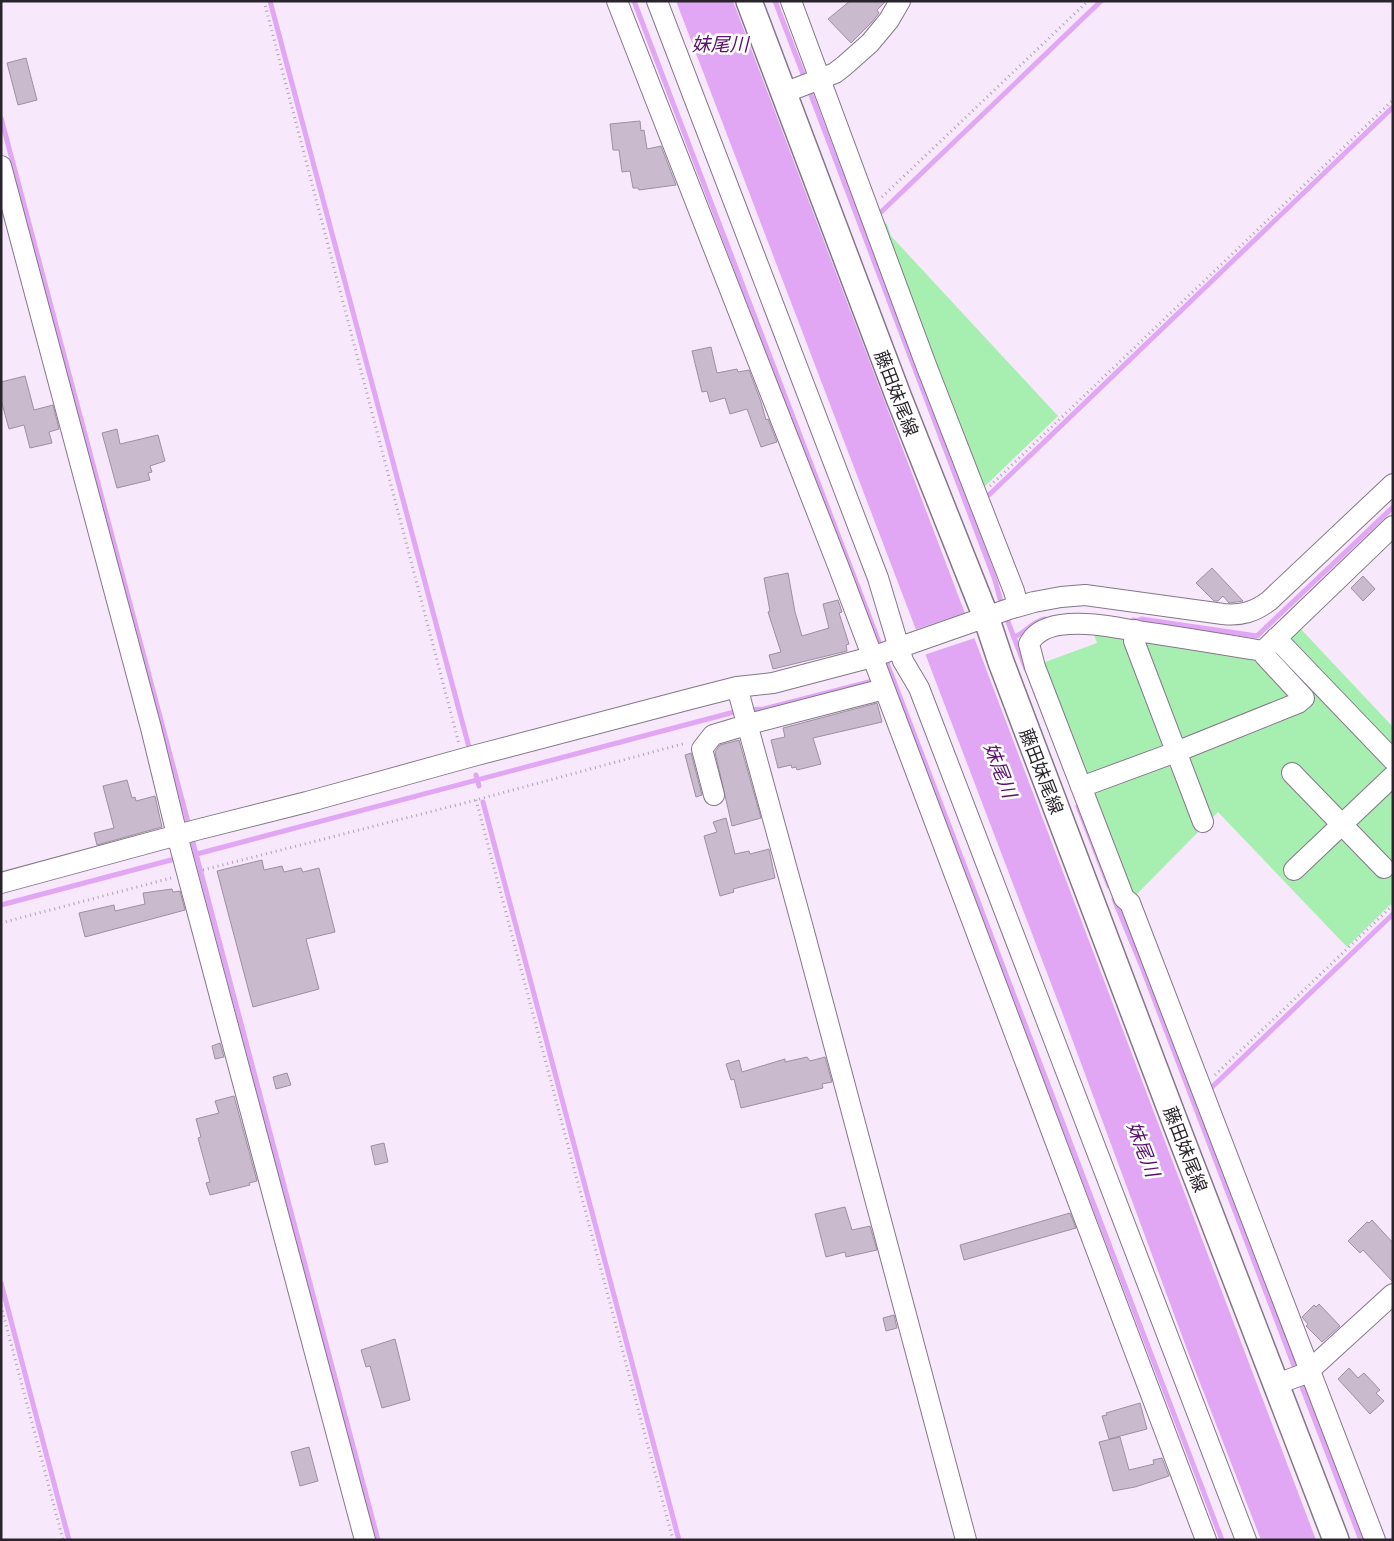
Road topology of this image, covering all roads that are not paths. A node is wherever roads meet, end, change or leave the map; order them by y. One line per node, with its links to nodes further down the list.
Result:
1 (617, 1): 14 (street)
2 (657, 1): 14 (street)
3 (750, 1): 6 (main road, 藤田妹尾線)
4 (791, 1): 6 (street)
5 (900, 1): 6 (street)
6 (805, 85): 10 (main road, 藤田妹尾線); 10 (street)
7 (1, 166): 25 (street)
8 (1393, 484): 11 (street)
9 (1393, 526): 13 (street)
10 (998, 613): 11 (street); 14 (street); 30 (main road, 藤田妹尾線)
11 (1115, 616): 12 (street); 21 (street)
12 (1135, 630): 13 (street); 17 (street)
13 (1270, 645): 17 (street); 18 (street)
14 (888, 651): 15 (street); 16 (street); 34 (street)
15 (884, 689): 16 (street); 33 (street)
16 (747, 712): 22 (street); 25 (street); 32 (street)
17 (1176, 752): 21 (street); 23 (street)
18 (1393, 760)
19 (1292, 773): 24 (street)
20 (1393, 776): 24 (street)
21 (1081, 787): 30 (street)
22 (714, 796)
23 (1204, 822)
24 (1342, 825): 26 (street); 27 (street)
25 (185, 833): 28 (street); 31 (street)
26 (1384, 868)
27 (1294, 870)
28 (1, 883)
29 (1393, 1294): 30 (street)
30 (1296, 1377): 35 (main road, 藤田妹尾線); 36 (street)
31 (365, 1540)
32 (966, 1540)
33 (1206, 1540)
34 (1246, 1540)
35 (1336, 1540)
36 (1375, 1540)

